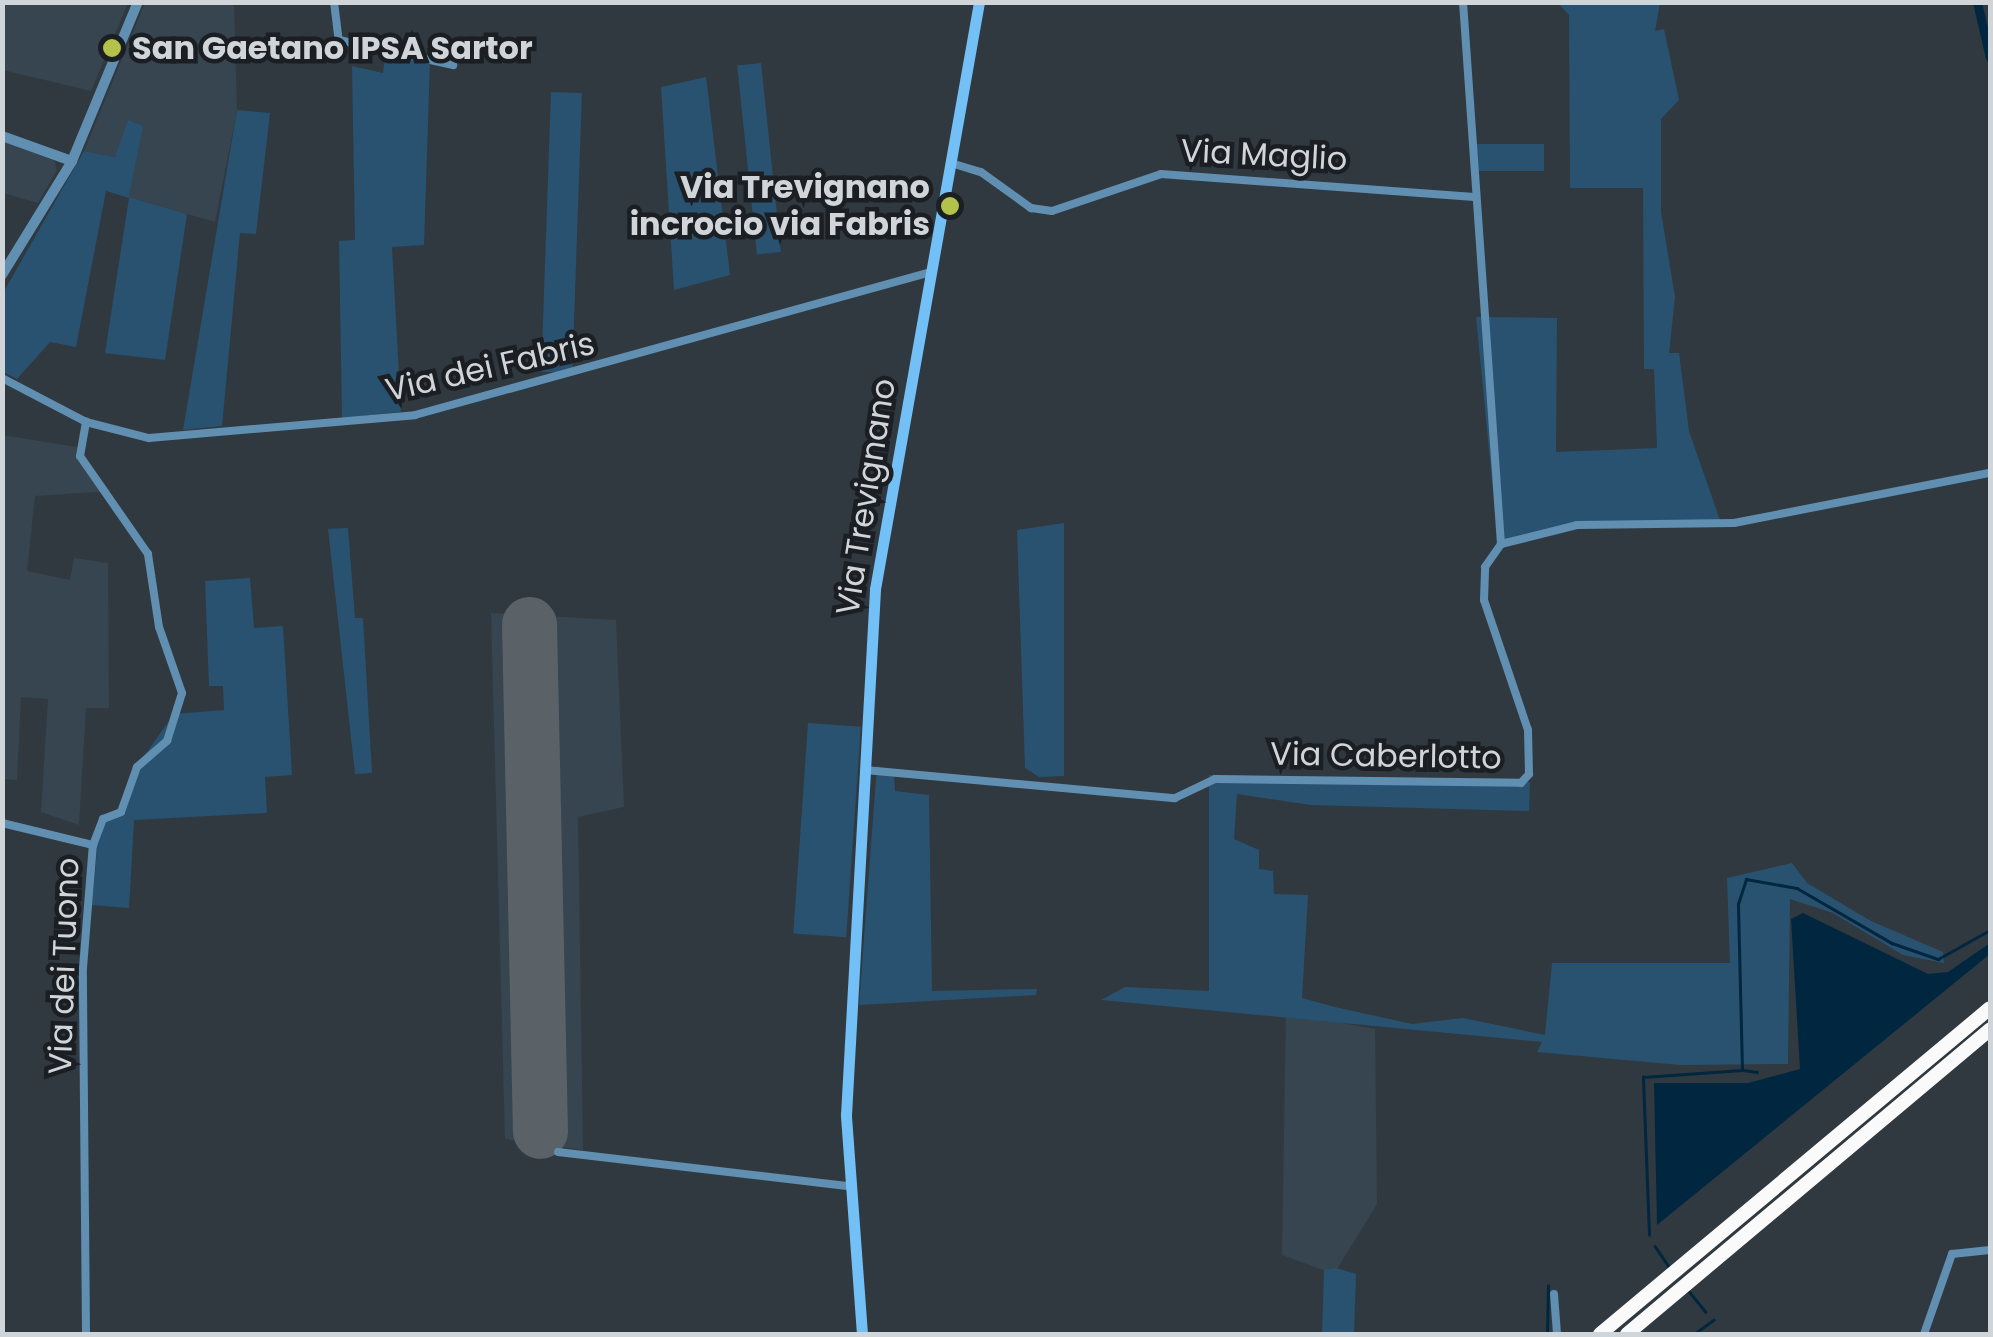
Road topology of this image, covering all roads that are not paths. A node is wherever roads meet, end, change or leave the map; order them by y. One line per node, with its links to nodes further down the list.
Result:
1 (138, 2): 7 (street)
2 (334, 2): 5 (street)
3 (980, 2): 8 (main road, Via Trevignano)
4 (1463, 2): 9 (street)
5 (452, 65)
6 (2, 136): 7 (street)
7 (72, 161): 11 (street)
8 (952, 163): 9 (street, Via Maglio); 10 (main road, Via Trevignano)
9 (1474, 197): 15 (street)
10 (931, 272): 13 (street, Via dei Fabris); 16 (main road, Via Trevignano)
11 (2, 275)
12 (2, 378): 13 (street, Via dei Fabris)
13 (86, 422): 18 (street, Via dei Tuono)
14 (1990, 473): 15 (street)
15 (1501, 544): 16 (street, Via Caberlotto)
16 (864, 770): 22 (main road, Via Trevignano)
17 (2, 823): 18 (street)
18 (93, 845): 25 (street, Via dei Tuono)
19 (1990, 1008): 28 (highway)
20 (1990, 1029): 29 (highway)
21 (558, 1152): 22 (street)
22 (848, 1186): 26 (main road, Via Trevignano)
23 (1990, 1250): 30 (street)
24 (1554, 1294): 27 (street)
25 (86, 1334)
26 (862, 1334)
27 (1557, 1334)
28 (1600, 1334)
29 (1627, 1334)
30 (1924, 1334)

